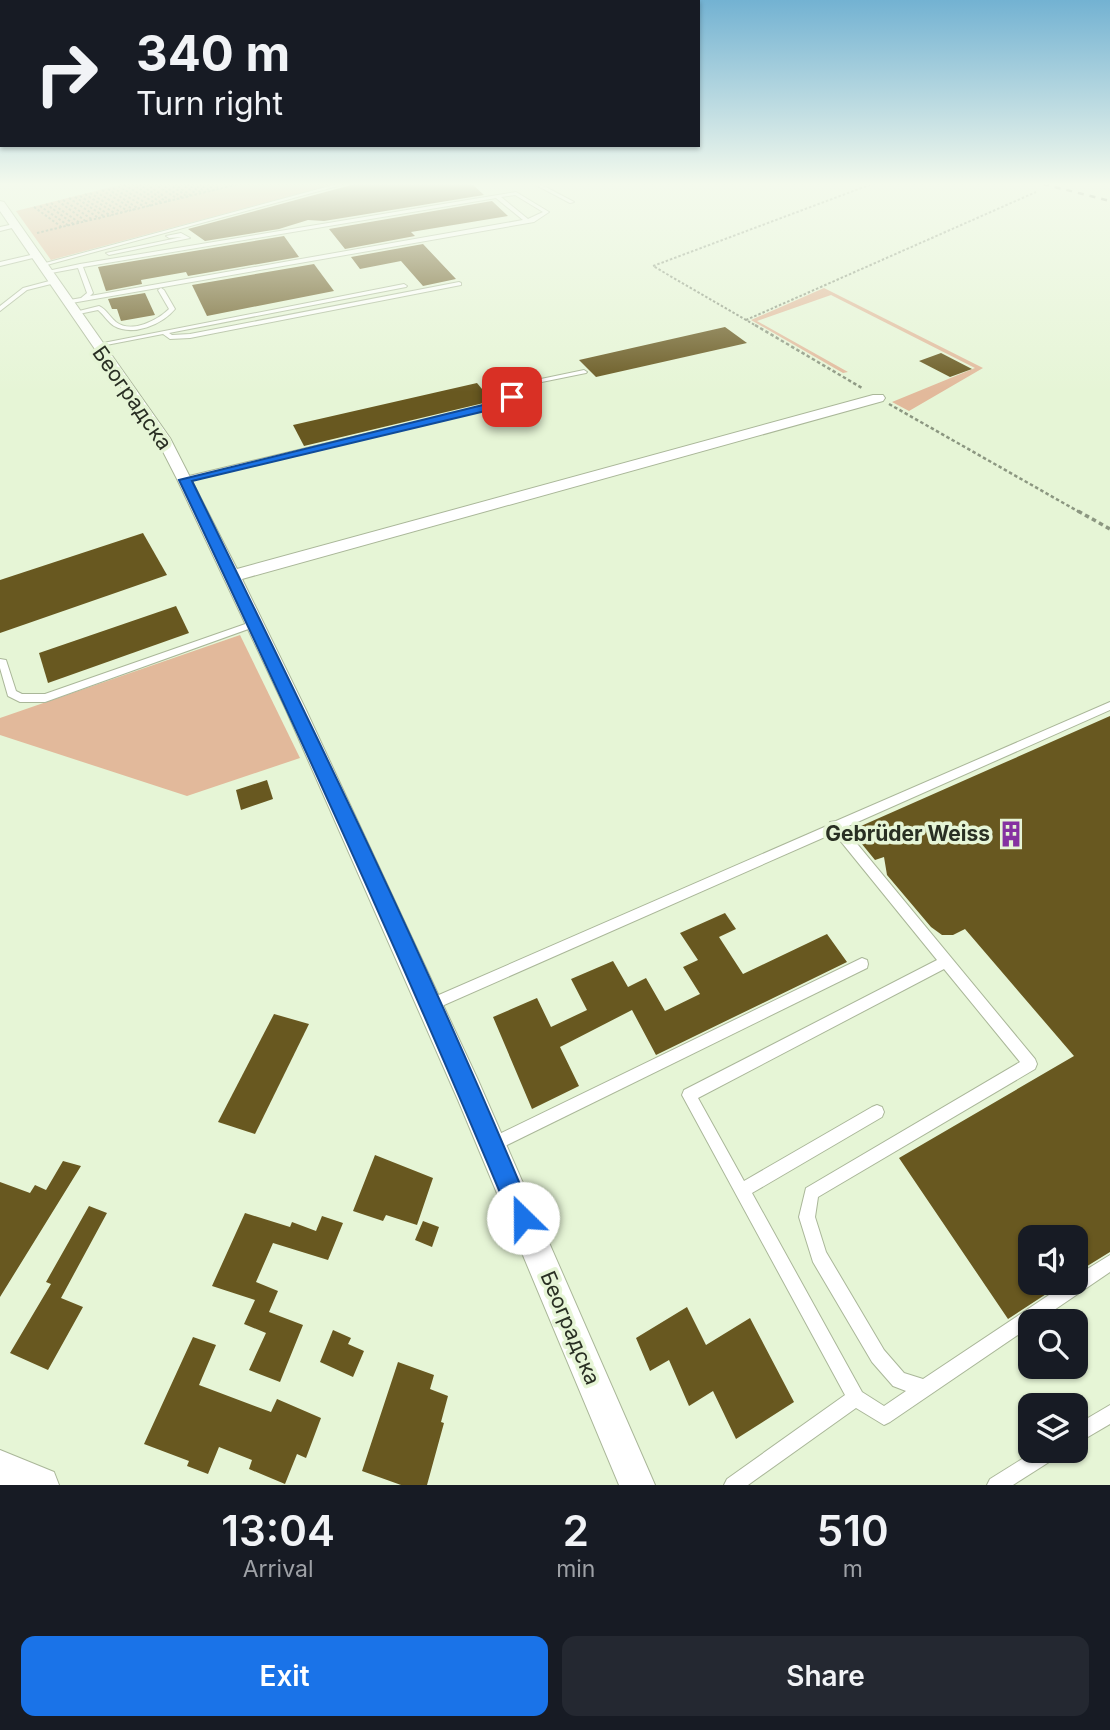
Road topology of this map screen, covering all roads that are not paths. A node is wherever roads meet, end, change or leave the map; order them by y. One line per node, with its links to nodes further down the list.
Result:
1 (32, 253): 9 (street, Београдска)
2 (99, 253): 9 (lane)
3 (109, 253): 7 (lane)
4 (135, 253): 7 (lane)
5 (140, 253): 7 (lane)
6 (353, 253): 13 (lane)
7 (78, 263): 9 (lane); 13 (lane)
8 (0, 264): 9 (lane)
9 (44, 269): 13 (street, Београдска); 14 (lane)
10 (459, 284): 16 (lane)
11 (404, 286): 16 (lane)
12 (161, 290): 15 (lane)
13 (74, 305): 15 (lane); 18 (street, Београдска)
14 (0, 309)
15 (140, 325): 17 (lane)
16 (165, 332): 17 (lane)
17 (145, 335): 18 (lane)
18 (96, 345): 21 (street, Београдска)
19 (584, 372): 21 (lane)
20 (878, 398): 22 (street)
21 (185, 480): 22 (street, Београдска)
22 (231, 576): 23 (street, Београдска)
23 (254, 624): 24 (lane); 29 (street, Београдска)
24 (3, 662)
25 (1110, 706): 26 (lane)
26 (834, 825): 27 (lane); 29 (lane)
27 (946, 962): 32 (lane); 34 (lane)
28 (862, 964): 31 (lane)
29 (430, 1005): 31 (street, Београдска)
30 (877, 1112): 32 (lane)
31 (492, 1145): 41 (street, Београдска)
32 (741, 1191): 35 (lane)
33 (1110, 1263): 34 (lane)
34 (924, 1388): 35 (lane)
35 (856, 1398): 42 (lane)
36 (1110, 1414): 37 (lane)
37 (1088, 1428)
38 (1032, 1463): 43 (lane)
39 (0, 1468): 40 (street)
40 (41, 1485)
41 (637, 1485)
42 (733, 1485)
43 (996, 1485)

